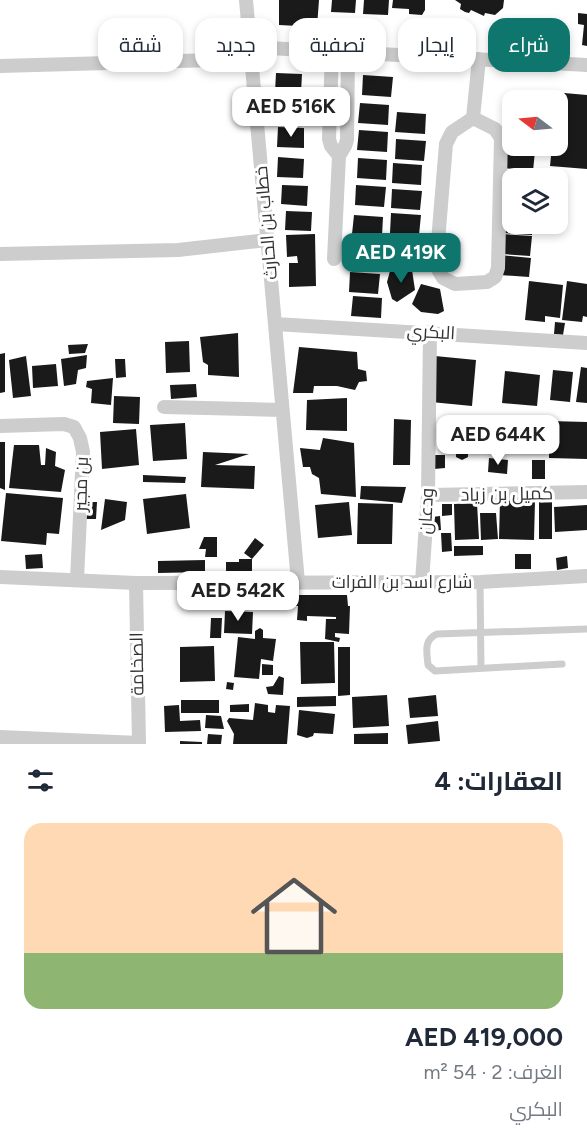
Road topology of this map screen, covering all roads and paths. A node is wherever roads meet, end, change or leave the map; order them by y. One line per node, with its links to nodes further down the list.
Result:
1 (246, 0): 2 (street, خطاب بن الحارث)
2 (248, 18)
3 (386, 54): 5 (street)
4 (195, 56): 7 (street)
5 (479, 60): 6 (street); 11 (street)
6 (587, 65)
7 (0, 66)
8 (253, 72): 13 (street, خطاب بن الحارث)
9 (331, 72): 12 (street)
10 (348, 72): 12 (street)
11 (473, 118): 11 (street)
12 (339, 156): 15 (street)
13 (267, 240): 14 (street); 16 (street, خطاب بن الحارث)
14 (0, 254)
15 (334, 259)
16 (275, 324): 17 (street, البكري); 20 (street, خطاب بن الحارث)
17 (430, 332): 18 (street, البكري); 23 (street, ودعان)
18 (587, 343)
19 (164, 407): 20 (street)
20 (282, 410): 27 (street, خطاب بن الحارث)
21 (0, 426): 26 (street, بن مجير)
22 (587, 492): 23 (street, كميل بن زياد)
23 (428, 495): 28 (street, ودعان)
24 (587, 576): 29 (street, شارع اسد بن الفرات)
25 (0, 577): 26 (street, شارع اسد بن الفرات)
26 (77, 580): 30 (street, شارع اسد بن الفرات)
27 (298, 582): 28 (street, شارع اسد بن الفرات); 30 (street, شارع اسد بن الفرات)
28 (422, 582): 29 (street, شارع اسد بن الفرات)
29 (480, 582): 32 (lane)
30 (136, 583): 36 (street, الصخامة)
31 (587, 629): 32 (lane)
32 (481, 633): 34 (lane); 34 (lane)
33 (562, 664): 34 (lane)
34 (482, 668)
35 (0, 737): 36 (street)
36 (139, 744)

